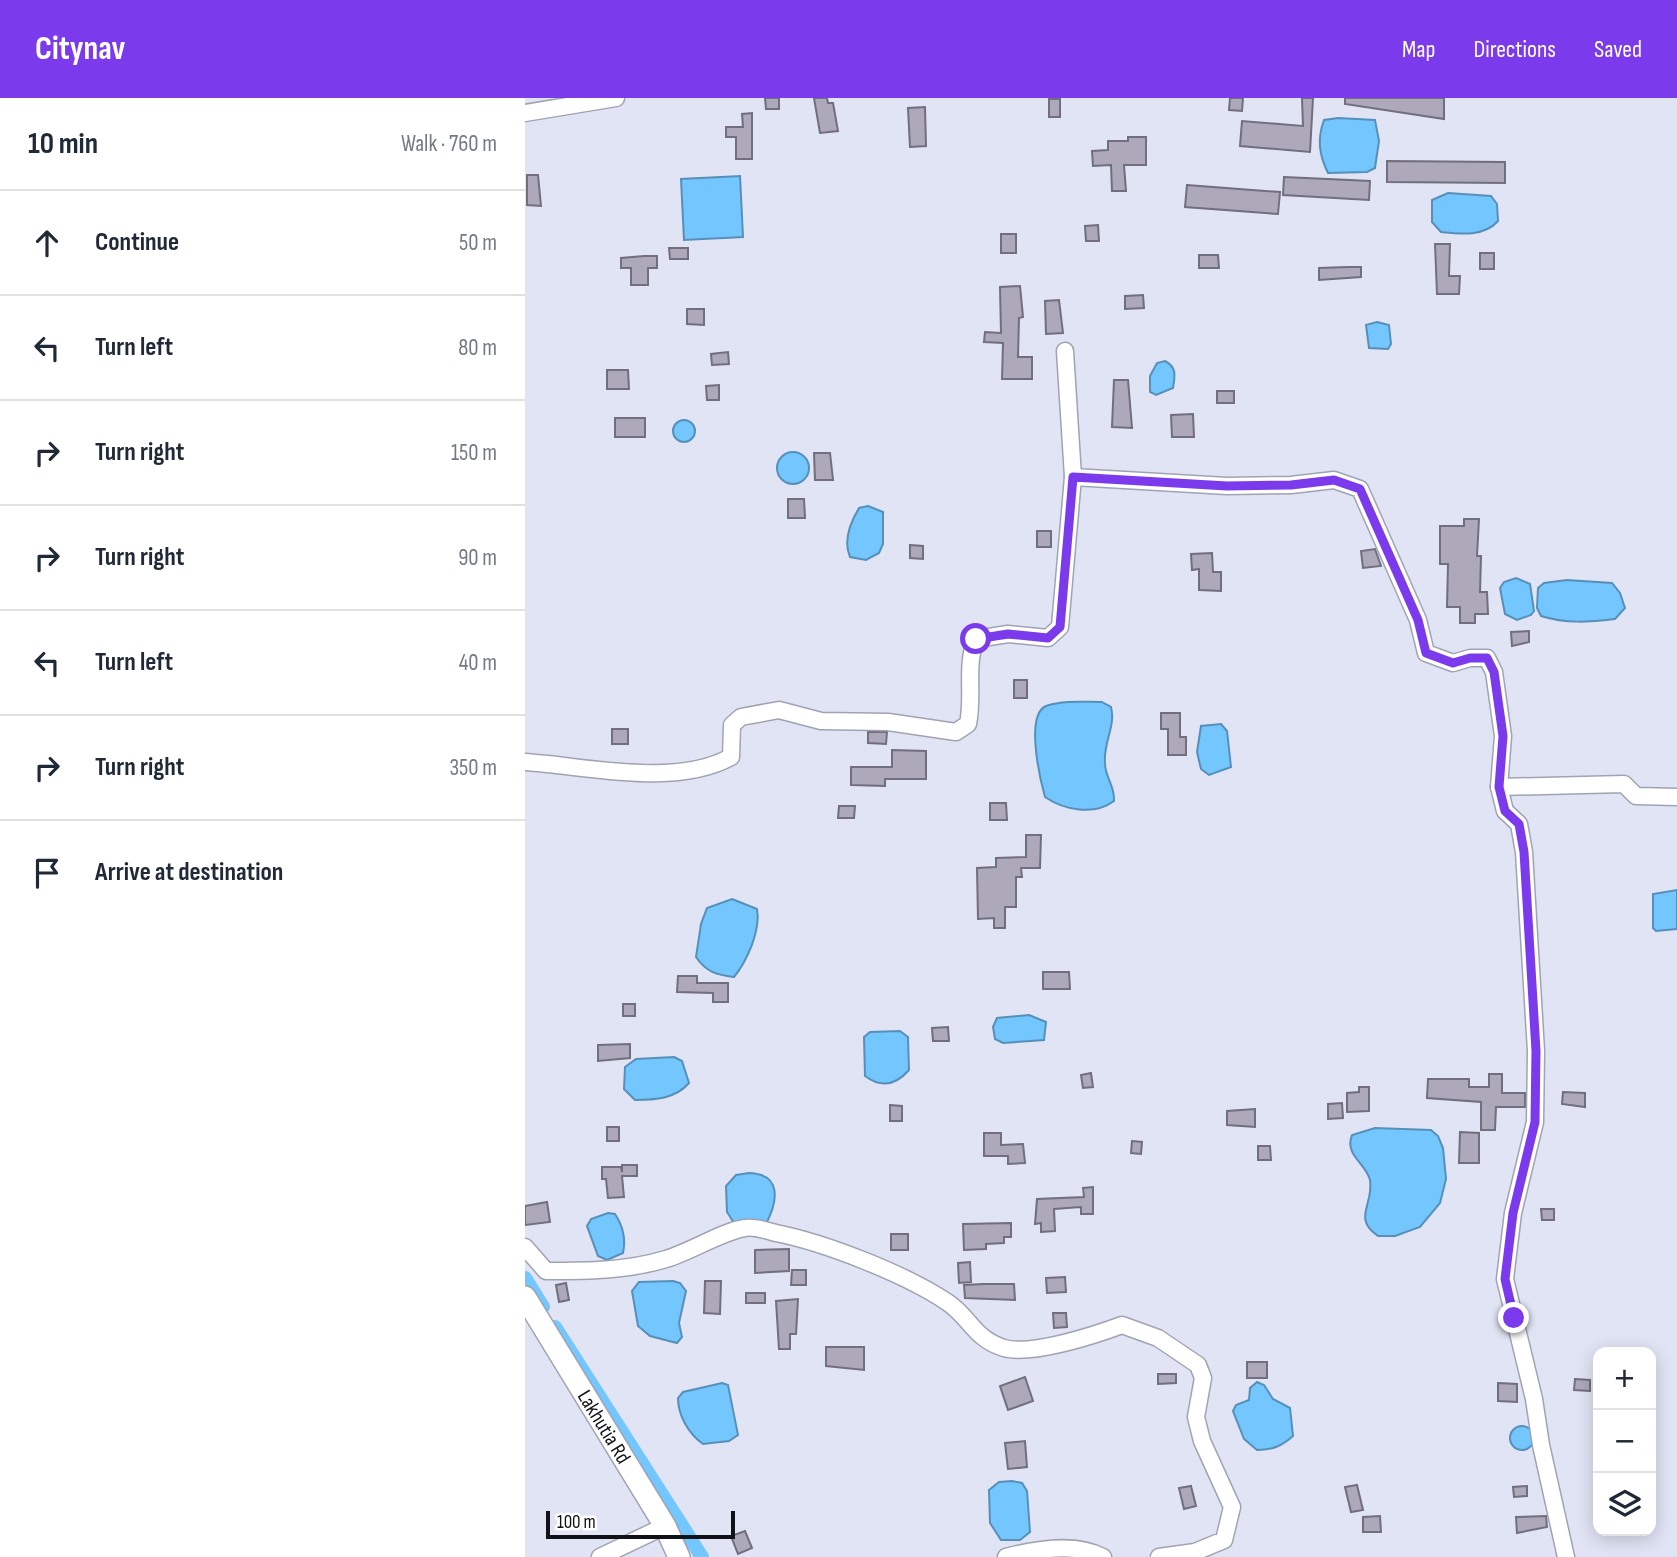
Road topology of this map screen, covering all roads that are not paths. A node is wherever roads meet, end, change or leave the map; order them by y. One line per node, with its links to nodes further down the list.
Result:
1 (616, 98): 2 (street)
2 (525, 113)
3 (1065, 351): 4 (street)
4 (1073, 477): 5 (street); 6 (street)
5 (525, 762)
6 (1499, 787): 7 (street); 16 (street)
7 (1677, 797)
8 (525, 1247): 15 (street)
9 (525, 1297): 10 (street, Lakhutia Rd)
10 (665, 1526): 11 (street); 12 (street, Lakhutia Rd)
11 (600, 1557)
12 (679, 1557)
13 (1006, 1557): 14 (street)
14 (1103, 1557)
15 (1159, 1557)
16 (1566, 1557)

